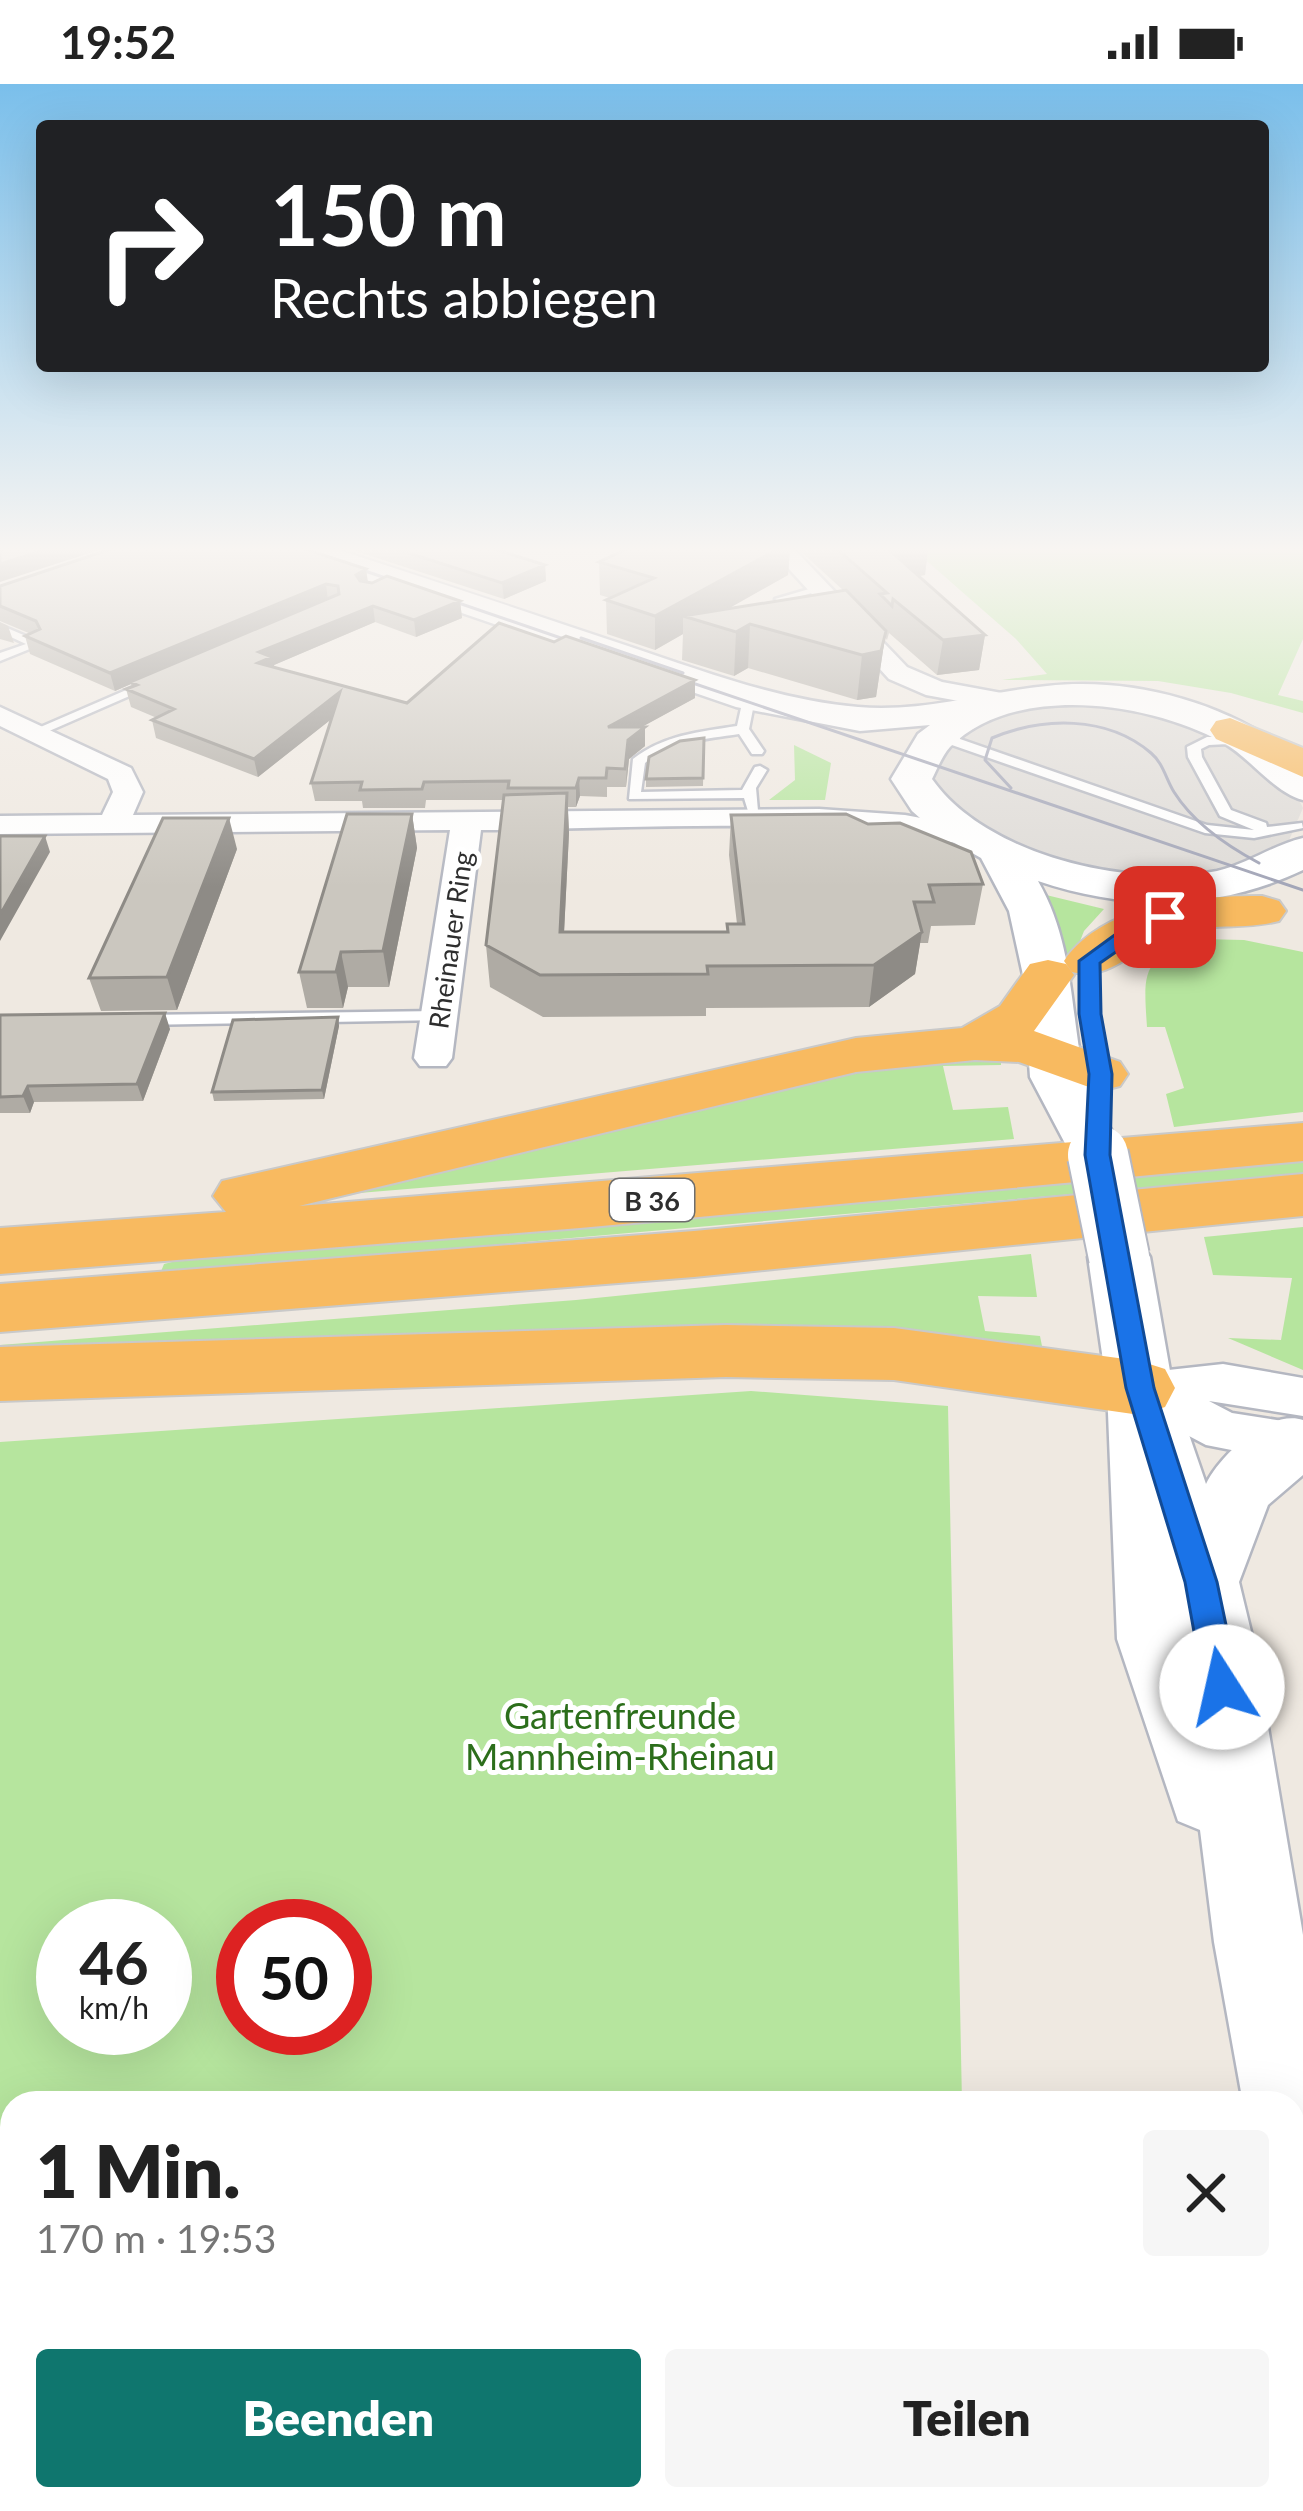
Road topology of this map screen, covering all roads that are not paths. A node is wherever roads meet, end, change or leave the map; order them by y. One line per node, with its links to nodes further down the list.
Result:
1 (586, 661): 6 (main road)
2 (887, 661): 4 (street)
3 (163, 679): 7 (lane)
4 (977, 713): 6 (main road); 8 (main road); 13 (main road); 18 (lane)
5 (0, 715): 7 (street)
6 (740, 720): 9 (lane); 10 (lane); 13 (main road); 15 (lane)
7 (35, 732): 19 (street)
8 (1238, 735): 11 (highway); 18 (main road); 18 (lane)
9 (731, 750)
10 (757, 751)
11 (1303, 764)
12 (760, 770): 14 (lane)
13 (894, 772): 16 (street, Rheinauer Ring); 21 (main road)
14 (749, 795): 15 (street, Rheinauer Ring); 16 (street, Rheinauer Ring)
15 (670, 807): 17 (street, Rheinauer Ring)
16 (819, 818): 21 (street, Rheinauer Ring)
17 (467, 821): 19 (street, Rheinauer Ring); 25 (street, Rheinauer Ring)
18 (1301, 823): 22 (main road)
19 (113, 824): 20 (street, Rheinauer Ring)
20 (0, 825)
21 (995, 856): 22 (main road); 24 (main road)
22 (1158, 891): 23 (highway); 24 (main road)
23 (1282, 916): 24 (highway)
24 (1069, 968): 27 (highway); 29 (main road)
25 (439, 1016): 26 (lane); 28 (street, Rheinauer Ring)
26 (113, 1020)
27 (975, 1043): 29 (highway); 32 (highway)
28 (434, 1058)
29 (1078, 1096): 35 (main road, bridge)
30 (1303, 1142): 33 (highway, B 36)
31 (1303, 1195): 34 (highway, B 36)
32 (0, 1237)
33 (0, 1251)
34 (0, 1308)
35 (1134, 1351): 36 (highway); 37 (street); 38 (main road); 39 (main road)
36 (0, 1374)
37 (1299, 1428): 38 (main road)
38 (1201, 1582): 39 (main road)
39 (1258, 1942): 40 (main road)
40 (1289, 2091)

